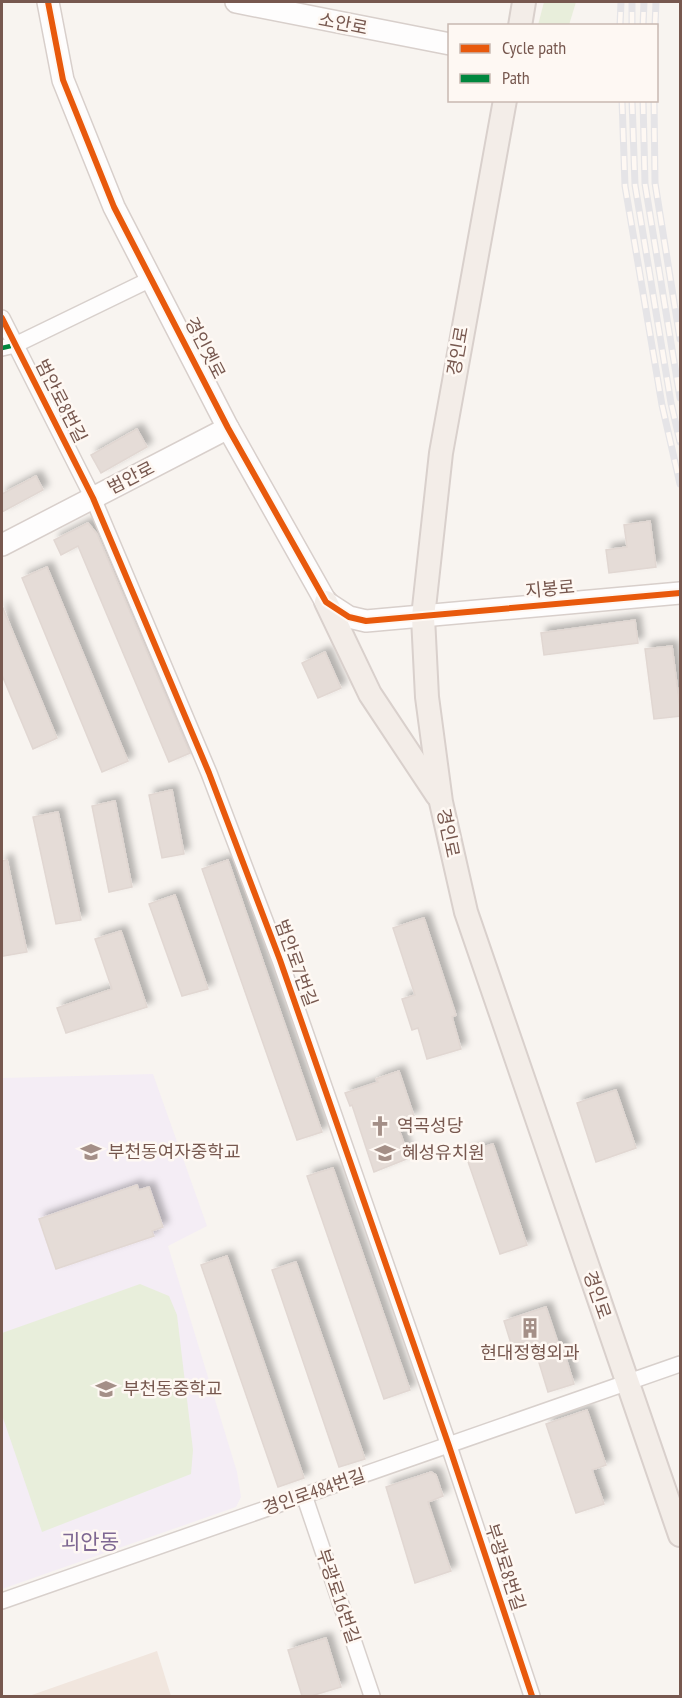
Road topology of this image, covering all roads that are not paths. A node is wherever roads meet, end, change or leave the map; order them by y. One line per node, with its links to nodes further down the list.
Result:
1 (48, 2): 7 (street, 경인옛로)
2 (236, 2): 5 (street, 소안로)
3 (524, 2): 4 (main road)
4 (519, 24)
5 (448, 44)
6 (505, 102): 15 (main road, 경인로)
7 (153, 278): 9 (street); 10 (street, 경인옛로)
8 (2, 318): 9 (street, 범안로8번길)
9 (8, 346): 11 (street, 범안로8번길)
10 (228, 428): 11 (street, 범안로); 14 (street, 경인옛로)
11 (93, 498): 12 (street, 범안로); 19 (street, 범안로7번길)
12 (2, 545)
13 (681, 593): 15 (street, 지봉로)
14 (326, 602): 15 (street, 경인옛로); 16 (main road)
15 (423, 617): 16 (main road, 경인로)
16 (441, 802): 18 (main road, 경인로)
17 (681, 1364): 18 (street, 경인로484번길)
18 (627, 1383): 19 (street, 경인로484번길); 21 (main road, 경인로)
19 (449, 1446): 20 (street, 경인로484번길); 24 (street, 부광로8번길)
20 (304, 1495): 22 (street, 경인로484번길); 23 (street, 부광로16번길)
21 (681, 1535)
22 (2, 1601)
23 (372, 1696)
24 (532, 1696)

